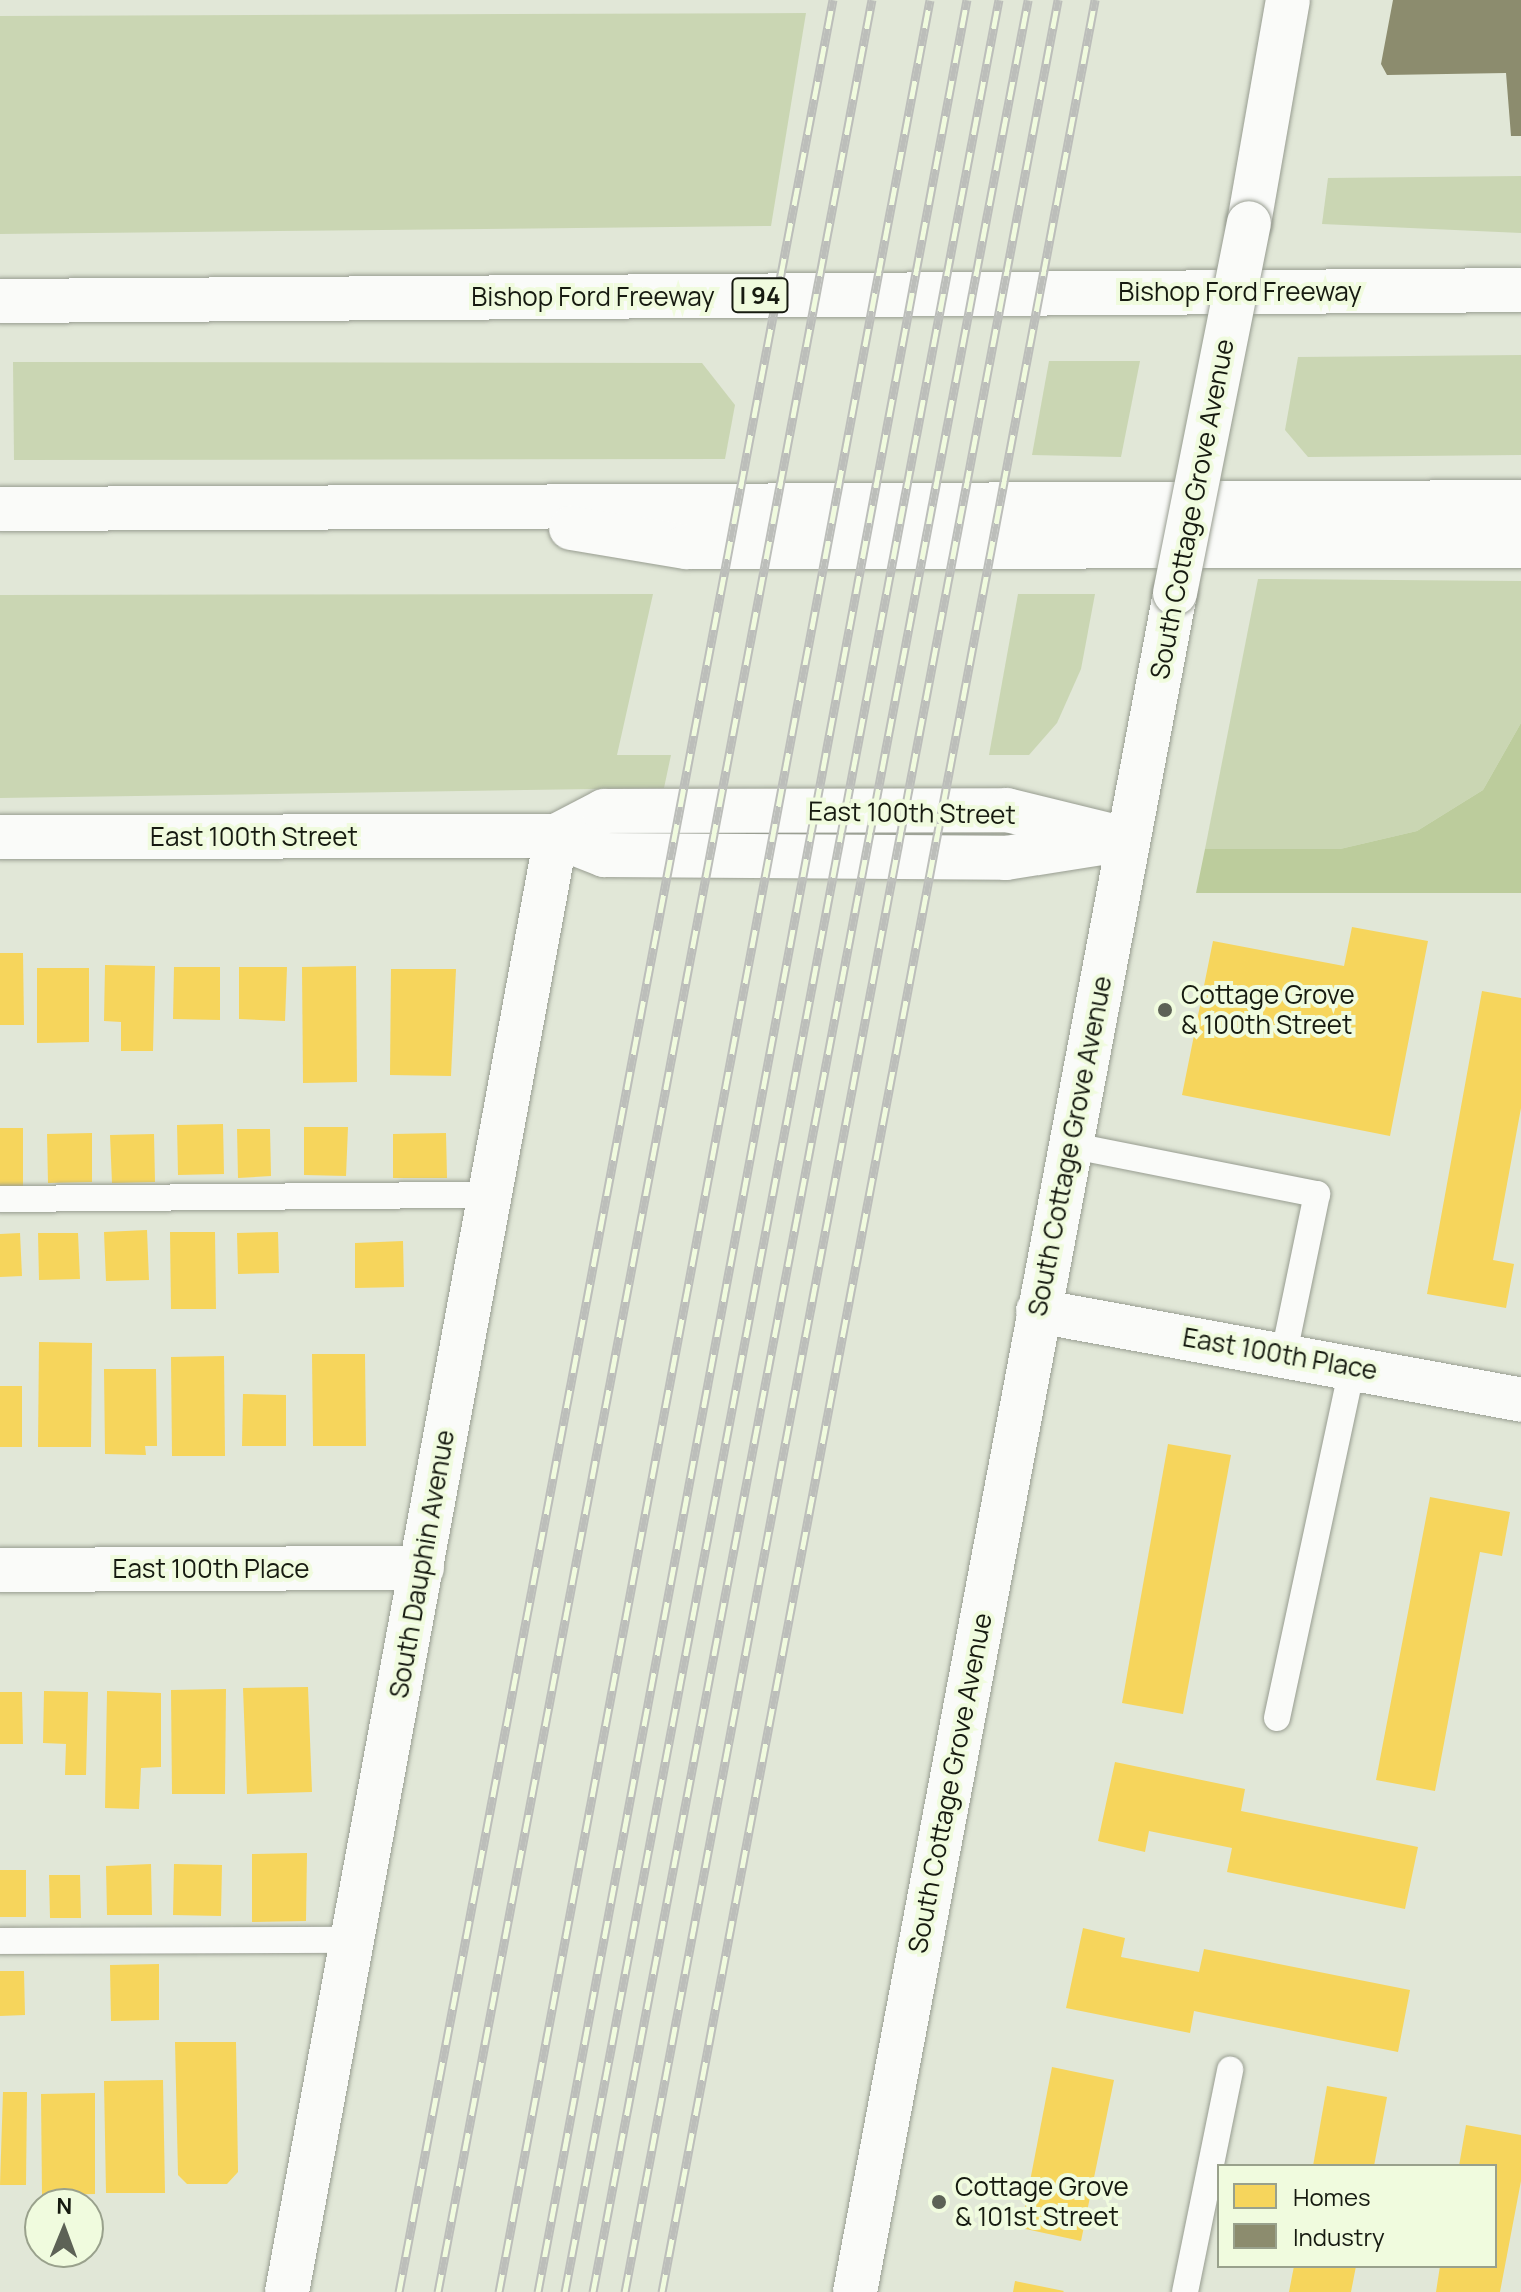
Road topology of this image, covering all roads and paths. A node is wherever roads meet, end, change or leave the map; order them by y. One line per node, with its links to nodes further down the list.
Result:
1 (1288, 0): 10 (main road, South Cottage Grove Avenue, bridge)
2 (1521, 290): 3 (main road, Bishop Ford Freeway / I 94)
3 (0, 301)
4 (1521, 502): 6 (main road)
5 (0, 509): 6 (main road)
6 (450, 509): 7 (main road)
7 (1521, 546)
8 (556, 836): 9 (main road, East 100th Street); 10 (main road, East 100th Street); 12 (main road, South Dauphin Avenue)
9 (0, 837)
10 (1127, 839): 11 (main road, South Cottage Grove Avenue)
11 (1069, 1145): 14 (main road, South Cottage Grove Avenue); 15 (lane)
12 (491, 1195): 13 (lane); 18 (main road, South Dauphin Avenue)
13 (0, 1199)
14 (1038, 1311): 15 (main road, East 100th Place); 25 (main road, South Cottage Grove Avenue)
15 (1284, 1354): 16 (main road, East 100th Place)
16 (1352, 1367): 17 (main road, East 100th Place); 20 (lane)
17 (1521, 1400)
18 (422, 1568): 19 (main road, East 100th Place); 21 (main road, South Dauphin Avenue)
19 (0, 1570)
20 (1277, 1718)
21 (352, 1940): 22 (lane); 24 (main road, South Dauphin Avenue)
22 (0, 1941)
23 (1230, 2070): 26 (lane)
24 (287, 2292)
25 (855, 2292)
26 (1185, 2292)

